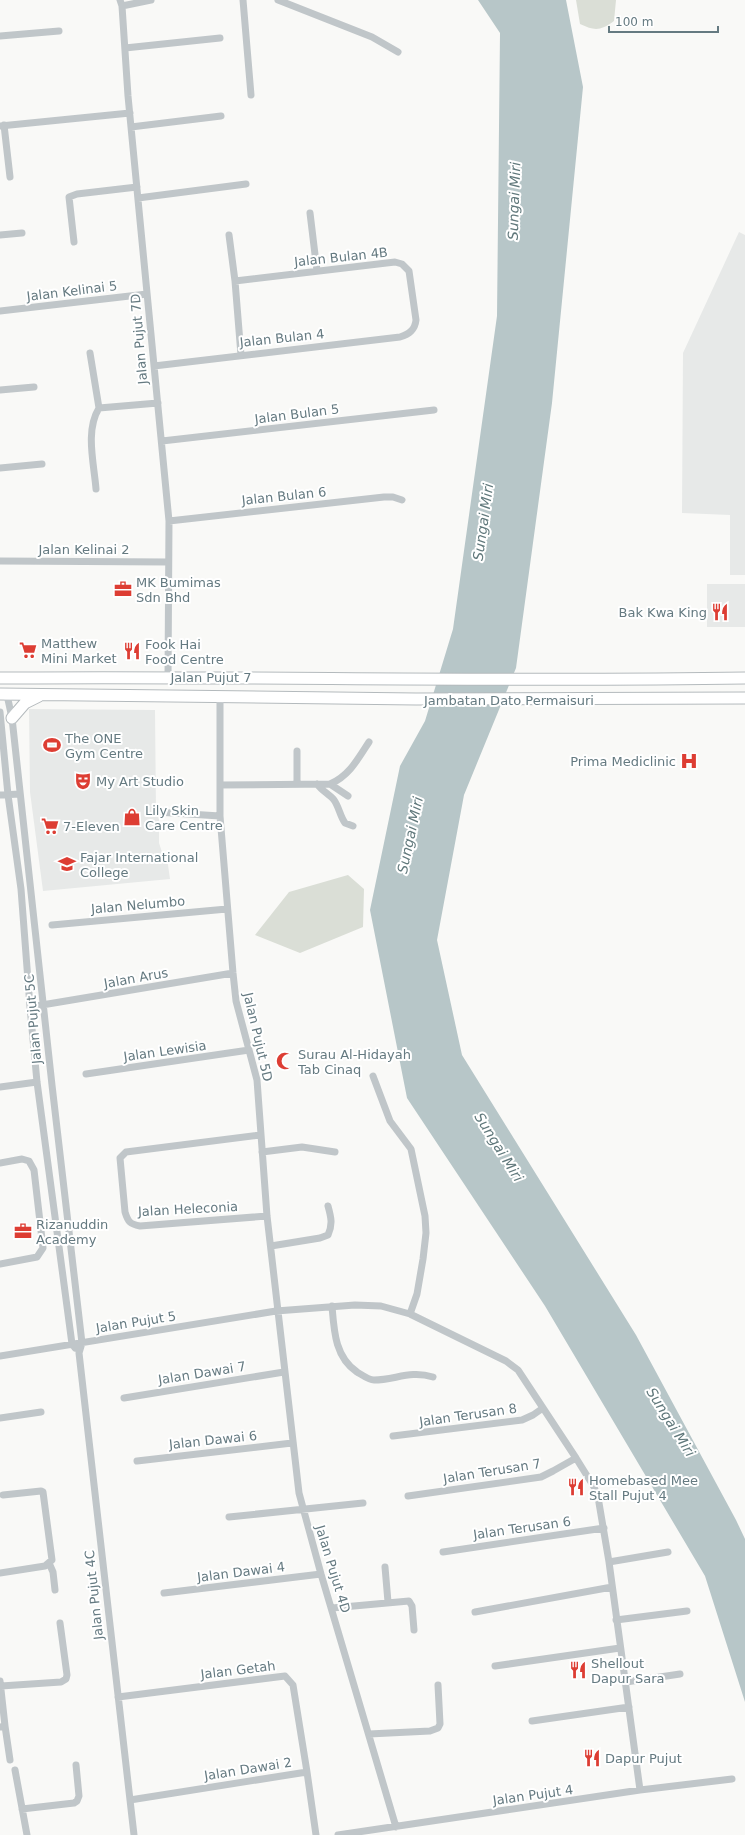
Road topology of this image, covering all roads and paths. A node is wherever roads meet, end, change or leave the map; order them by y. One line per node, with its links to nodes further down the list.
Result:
1 (151, 0): 4 (street)
2 (243, 0): 10 (street)
3 (278, 0): 9 (street)
4 (121, 3): 8 (street, Jalan Pujut 7D)
5 (59, 31): 6 (street)
6 (0, 36)
7 (220, 38): 8 (street)
8 (125, 48): 11 (street, Jalan Pujut 7D)
9 (398, 52)
10 (251, 95)
11 (130, 113): 13 (street); 14 (street, Jalan Pujut 7D)
12 (222, 116): 14 (street)
13 (2, 125): 15 (street)
14 (131, 127): 17 (street, Jalan Pujut 7D)
15 (10, 177)
16 (246, 184): 18 (street)
17 (137, 187): 18 (street, Jalan Pujut 7D); 23 (street)
18 (138, 198): 26 (street, Jalan Pujut 7D)
19 (310, 214): 24 (street)
20 (22, 233): 21 (street)
21 (0, 235)
22 (229, 235): 25 (street)
23 (74, 242)
24 (317, 271): 25 (street, Jalan Bulan 4B); 28 (street, Jalan Bulan 4B)
25 (235, 281): 30 (street)
26 (147, 294): 27 (street, Jalan Kelinai 5); 31 (street, Jalan Pujut 7D)
27 (0, 311)
28 (412, 331): 30 (street, Jalan Bulan 4)
29 (90, 353): 35 (street)
30 (241, 354): 31 (street, Jalan Bulan 4)
31 (154, 366): 34 (street, Jalan Pujut 7D)
32 (34, 387): 33 (street)
33 (0, 390)
34 (158, 403): 35 (street); 37 (street, Jalan Pujut 7D)
35 (99, 408): 40 (street)
36 (434, 410): 37 (street, Jalan Bulan 5)
37 (162, 441): 42 (street, Jalan Pujut 7D)
38 (42, 464): 39 (street)
39 (0, 468)
40 (96, 489)
41 (402, 500): 42 (street, Jalan Bulan 6)
42 (169, 521): 44 (street, Jalan Pujut 7D)
43 (0, 561): 44 (street, Jalan Kelinai 2)
44 (168, 562): 45 (street, Jalan Pujut 7D)
45 (168, 677): 46 (main road, Jalan Pujut 7); 48 (main road, Jalan Pujut 7)
46 (0, 678)
47 (745, 678): 48 (main road, Jambatan Dato Permaisuri)
48 (423, 679)
49 (2, 692): 50 (main road, Jalan Pujut 7); 55 (street, Jalan Pujut 5C)
50 (39, 696): 51 (main road, Jalan Pujut 7); 55 (main road)
51 (220, 697): 53 (main road, Jalan Pujut 7); 63 (street, Jalan Pujut 5D)
52 (745, 698): 53 (main road, Jambatan Dato Permaisuri)
53 (416, 699)
54 (0, 712): 59 (street, Jalan Pujut 5C)
55 (12, 718): 58 (street, Jalan Pujut 5C)
56 (369, 742): 62 (street)
57 (297, 751): 60 (street)
58 (17, 760): 59 (street); 64 (street, Jalan Pujut 5C)
59 (6, 762): 66 (street, Jalan Pujut 5C)
60 (297, 784): 61 (street); 63 (street)
61 (317, 784): 62 (street); 70 (street)
62 (330, 784): 67 (street)
63 (220, 785): 69 (street, Jalan Pujut 5D)
64 (20, 794): 66 (street); 71 (street, Jalan Pujut 5C)
65 (0, 795): 66 (street)
66 (8, 795): 72 (street, Jalan Pujut 5C)
67 (348, 796)
68 (157, 812): 69 (street)
69 (220, 816): 73 (street, Jalan Pujut 5D)
70 (353, 826)
71 (31, 888): 72 (street); 76 (street, Jalan Pujut 5C)
72 (21, 889): 77 (street, Jalan Pujut 5C)
73 (227, 909): 74 (street, Jalan Nelumbo); 75 (street, Jalan Pujut 5D)
74 (52, 925)
75 (233, 973): 76 (street, Jalan Arus); 78 (street, Jalan Pujut 5D)
76 (44, 1006): 77 (street, Jalan Arus); 94 (street, Jalan Pujut 5C)
77 (30, 1007): 81 (street, Jalan Pujut 5C)
78 (249, 1050): 79 (street, Jalan Lewisia); 83 (street, Jalan Pujut 5D)
79 (86, 1074)
80 (373, 1076): 93 (street)
81 (37, 1082): 82 (street); 95 (street, Jalan Pujut 5C)
82 (0, 1087)
83 (260, 1135): 84 (street, Jalan Pujut 5D); 88 (street, Jalan Heleconia)
84 (262, 1152): 85 (street); 88 (street, Jalan Pujut 5D)
85 (335, 1152)
86 (0, 1163): 90 (street)
87 (328, 1206): 89 (street)
88 (267, 1216): 89 (street, Jalan Pujut 5D)
89 (271, 1246): 92 (street, Jalan Pujut 5D)
90 (0, 1264)
91 (332, 1306): 92 (street, Jalan Pujut 5); 93 (street, Jalan Pujut 5); 99 (street)
92 (276, 1311): 94 (street, Jalan Pujut 5); 98 (street, Jalan Pujut 4D)
93 (410, 1314): 101 (street, Jalan Pujut 5)
94 (82, 1343): 95 (street, Jalan Pujut 5); 96 (street)
95 (72, 1344): 96 (street); 97 (street, Jalan Pujut 5)
96 (79, 1353): 138 (street, Jalan Pujut 4C)
97 (0, 1356)
98 (284, 1372): 100 (street, Jalan Dawai 7); 105 (street, Jalan Pujut 4D)
99 (433, 1376)
100 (124, 1398)
101 (543, 1408): 104 (street, Jalan Terusan 8); 106 (street, Jalan Pujut 5)
102 (41, 1412): 103 (street)
103 (0, 1418)
104 (393, 1436)
105 (292, 1443): 107 (street, Jalan Dawai 6); 111 (street, Jalan Pujut 4D)
106 (576, 1458): 109 (street, Jalan Terusan 7); 113 (street, Jalan Pujut 5)
107 (137, 1461)
108 (3, 1495): 117 (street)
109 (408, 1496)
110 (363, 1503): 111 (street)
111 (302, 1510): 112 (street); 120 (street, Jalan Pujut 4D)
112 (229, 1517)
113 (604, 1528): 114 (street, Jalan Terusan 6); 116 (street, Jalan Pujut 5)
114 (444, 1552)
115 (668, 1552): 116 (street)
116 (609, 1562): 121 (street, Jalan Pujut 5)
117 (49, 1563): 119 (street); 122 (street)
118 (385, 1567): 124 (street)
119 (0, 1573)
120 (321, 1574): 123 (street, Jalan Dawai 4); 125 (street, Jalan Pujut 4D)
121 (612, 1587): 127 (street); 128 (street, Jalan Pujut 5)
122 (56, 1590)
123 (164, 1593)
124 (388, 1602): 125 (street); 130 (street)
125 (332, 1608): 142 (street, Jalan Pujut 4D)
126 (687, 1611): 128 (street)
127 (475, 1612)
128 (616, 1620): 131 (street, Jalan Pujut 5)
129 (60, 1623): 137 (street)
130 (414, 1630)
131 (620, 1648): 132 (street); 135 (street, Jalan Pujut 5)
132 (495, 1666)
133 (680, 1674): 135 (street)
134 (0, 1680): 137 (street)
135 (626, 1682): 139 (street, Jalan Pujut 5)
136 (438, 1685): 142 (street)
137 (0, 1686): 141 (street)
138 (118, 1697): 146 (street, Jalan Getah); 149 (street, Jalan Pujut 4C)
139 (629, 1707): 140 (street); 148 (street, Jalan Pujut 5)
140 (532, 1721)
141 (2, 1726): 143 (street)
142 (369, 1734): 151 (street, Jalan Pujut 4D)
143 (10, 1760)
144 (76, 1765): 150 (street)
145 (15, 1770): 150 (street)
146 (307, 1772): 149 (street, Jalan Dawai 2); 154 (street, Jalan Dawai 2)
147 (732, 1779): 148 (street, Jalan Pujut 4)
148 (640, 1790): 151 (street, Jalan Pujut 4)
149 (130, 1800): 153 (street, Jalan Pujut 4C)
150 (22, 1809): 152 (street)
151 (396, 1827): 155 (street, Jalan Pujut 4)
152 (27, 1835)
153 (134, 1835)
154 (316, 1835)
155 (338, 1835)

